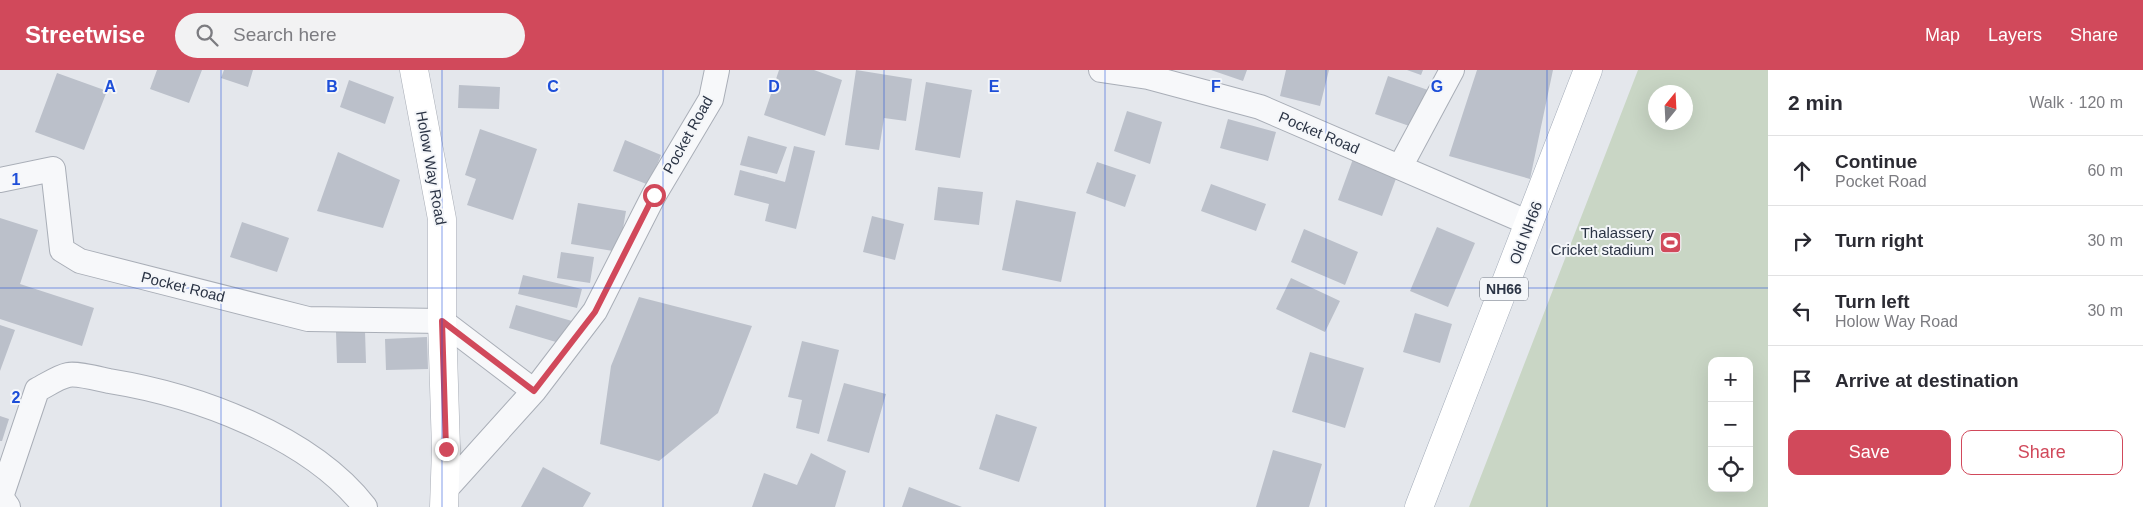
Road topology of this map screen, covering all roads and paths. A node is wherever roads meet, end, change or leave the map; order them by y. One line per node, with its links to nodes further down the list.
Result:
1 (414, 70): 9 (main road, Holow Way Road)
2 (717, 70): 10 (street, Pocket Road)
3 (1101, 70): 6 (street, Pocket Road)
4 (1452, 70): 6 (street)
5 (1585, 71): 8 (main road, Old NH66 / NH66)
6 (1400, 167): 8 (street, Pocket Road)
7 (0, 180): 9 (street, Pocket Road)
8 (1530, 223): 14 (main road, Old NH66 / NH66)
9 (442, 321): 10 (street); 11 (main road, Holow Way Road)
10 (534, 391): 11 (street, Pocket Road)
11 (444, 498)
12 (8, 507): 13 (street)
13 (365, 507)
14 (1419, 507)

